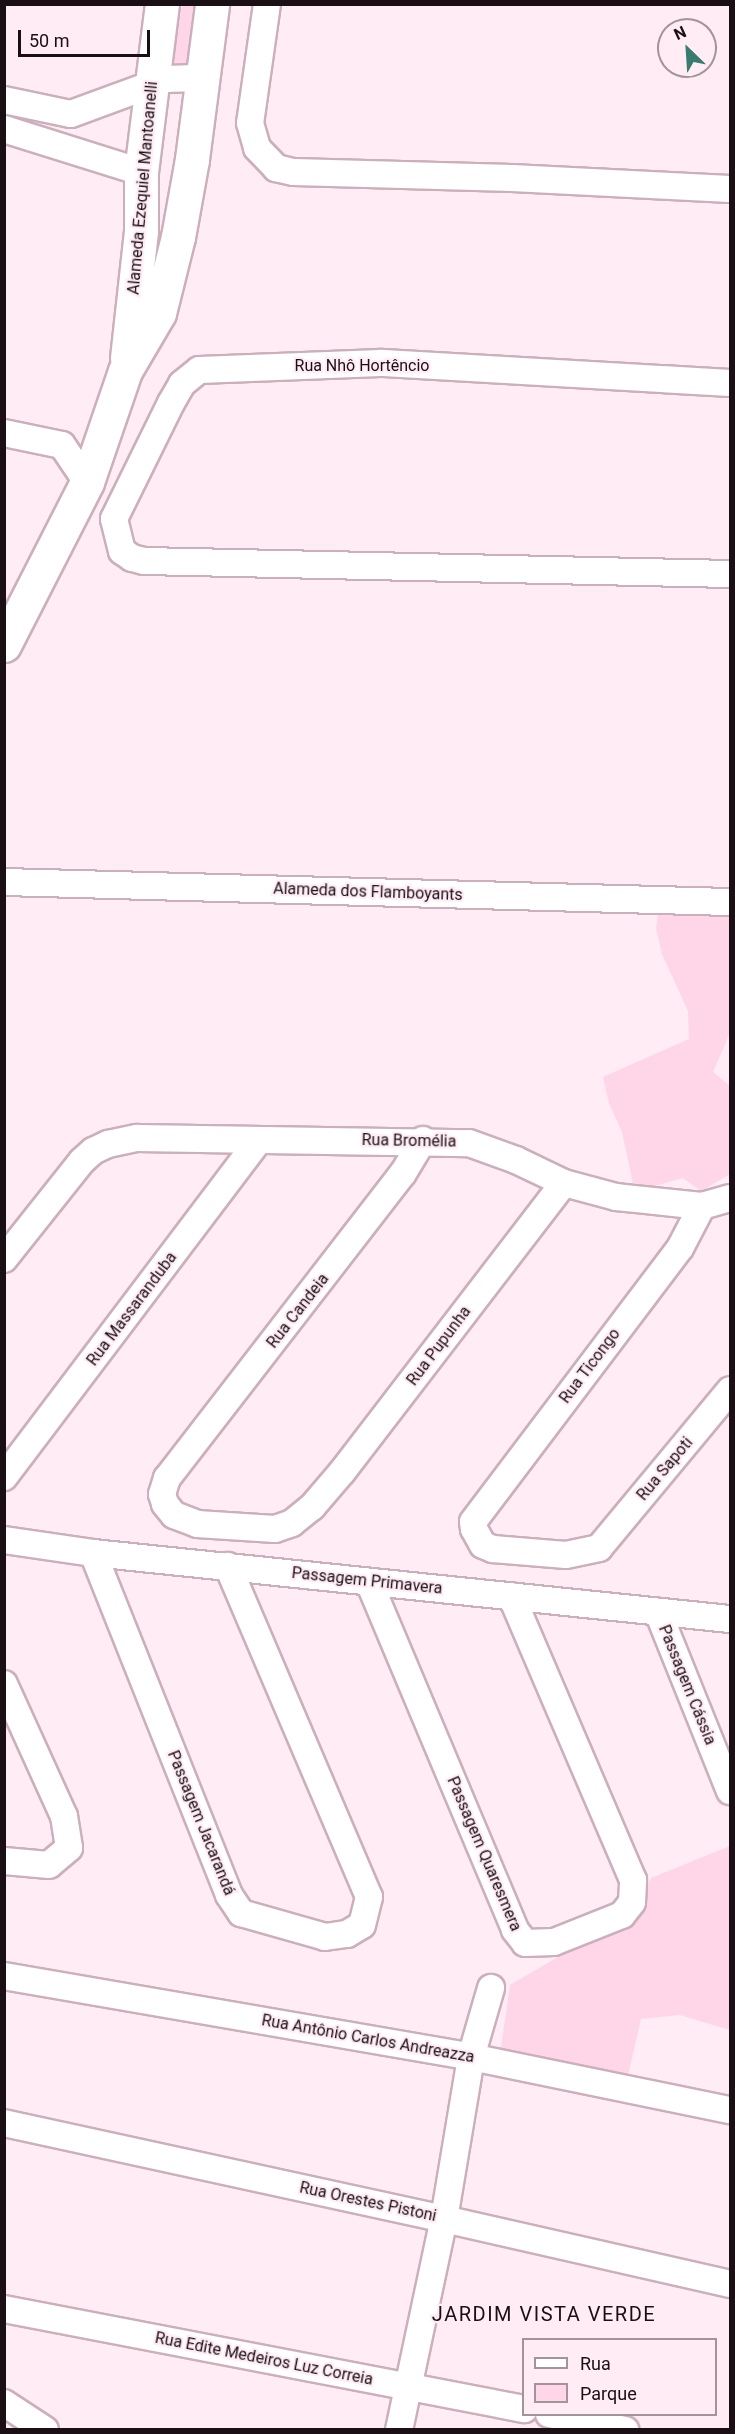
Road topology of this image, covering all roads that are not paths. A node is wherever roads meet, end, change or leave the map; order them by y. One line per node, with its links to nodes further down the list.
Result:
1 (162, 4): 5 (main road, Alameda Ezequiel Mantoanelli)
2 (212, 4): 4 (main road, Alameda Ezequiel Mantoanelli)
3 (267, 4): 9 (street)
4 (200, 81): 5 (street); 11 (main road, Alameda Ezequiel Mantoanelli)
5 (152, 84): 6 (street); 8 (main road, Alameda Ezequiel Mantoanelli)
6 (4, 100)
7 (4, 129): 8 (street)
8 (141, 172): 10 (main road, Alameda Ezequiel Mantoanelli)
9 (730, 189)
10 (141, 231): 11 (main road); 12 (main road, Alameda Ezequiel Mantoanelli)
11 (178, 237): 12 (main road, Alameda Ezequiel Mantoanelli)
12 (125, 371): 15 (main road, Alameda Ezequiel Mantoanelli)
13 (730, 383): 16 (street, Rua Nhô Hortêncio)
14 (4, 433): 15 (street)
15 (87, 482): 17 (main road, Alameda Ezequiel Mantoanelli)
16 (730, 574)
17 (4, 645)
18 (4, 882): 19 (street, Alameda dos Flamboyants)
19 (730, 903)
20 (423, 1140): 21 (street, Rua Bromélia); 22 (street, Rua Bromélia); 28 (street, Rua Candeia)
21 (258, 1141): 25 (street, Rua Bromélia); 27 (street, Rua Massaranduba)
22 (564, 1183): 24 (street, Rua Bromélia); 28 (street, Rua Pupunha)
23 (730, 1198): 24 (street, Rua Bromélia)
24 (702, 1206): 30 (street, Rua Ticongo)
25 (4, 1259)
26 (730, 1390): 30 (street, Rua Sapoti)
27 (4, 1477)
28 (167, 1478)
29 (4, 1540): 31 (street, Passagem Primavera)
30 (599, 1548)
31 (93, 1553): 32 (street, Passagem Primavera); 32 (street, Passagem Jacarandá)
32 (228, 1566): 33 (street, Passagem Primavera)
33 (369, 1582): 34 (street, Passagem Primavera); 34 (street, Passagem Quaresmera)
34 (512, 1596): 35 (street, Passagem Primavera)
35 (658, 1612): 36 (street, Passagem Primavera); 38 (street, Passagem Cássia)
36 (730, 1619)
37 (4, 1684): 39 (street)
38 (730, 1791)
39 (4, 1861)
40 (4, 1976): 42 (street, Rua Antônio Carlos Andreazza)
41 (491, 1988): 42 (street)
42 (471, 2057): 43 (street, Rua Antônio Carlos Andreazza); 45 (street)
43 (730, 2110)
44 (4, 2123): 45 (street, Rua Orestes Pistoni)
45 (444, 2219): 46 (street, Rua Orestes Pistoni); 48 (street)
46 (730, 2284)
47 (4, 2309): 48 (street, Rua Edite Medeiros Luz Correia)
48 (409, 2387): 50 (street, Rua Edite Medeiros Luz Correia); 53 (street)
49 (4, 2403): 52 (street)
50 (522, 2409)
51 (554, 2416): 54 (street)
52 (45, 2430)
53 (399, 2430)
54 (625, 2430)

